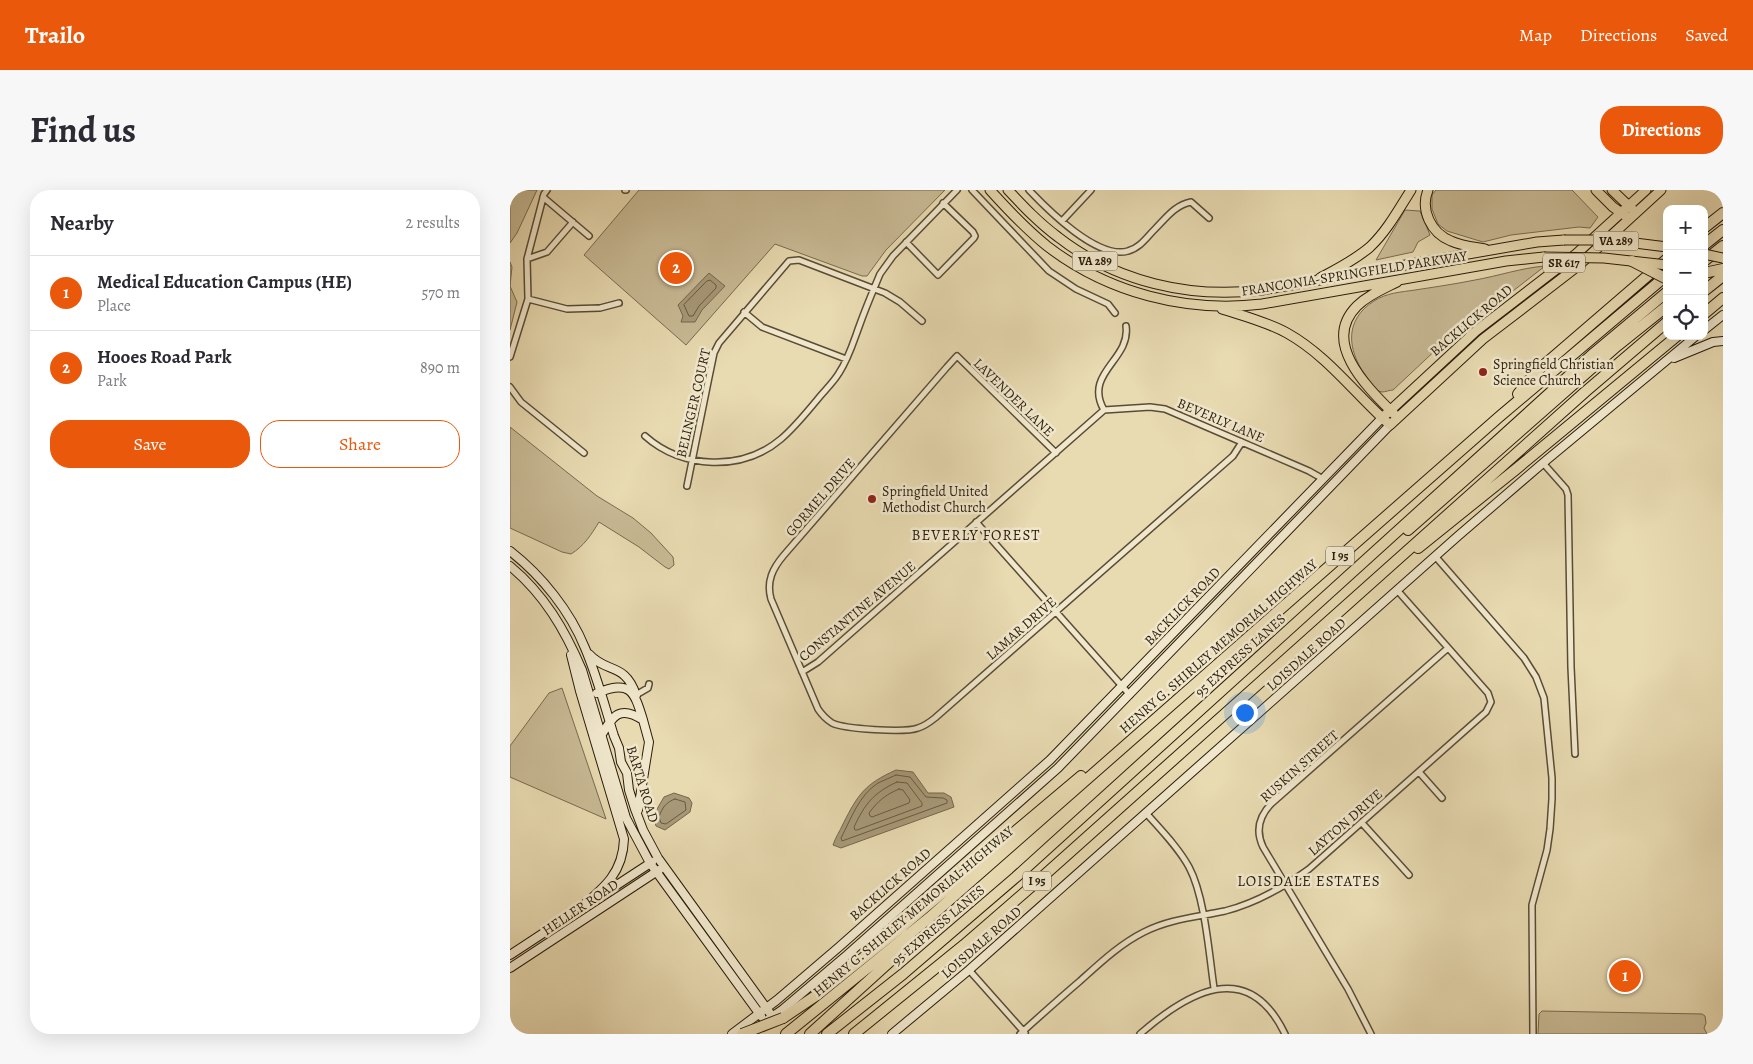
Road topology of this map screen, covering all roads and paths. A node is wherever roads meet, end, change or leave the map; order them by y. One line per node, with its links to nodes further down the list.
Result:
1 (547, 190): 14 (street)
2 (957, 190): 15 (street)
3 (972, 190): 57 (street)
4 (990, 190): 53 (main road, FRANCONIA-SPRINGFIELD PARKWAY / VA 289)
5 (1008, 190): 46 (main road, FRANCONIA-SPRINGFIELD PARKWAY / VA 289)
6 (1029, 190): 21 (street)
7 (1091, 190): 21 (street)
8 (1411, 190): 46 (main road)
9 (1428, 190): 30 (main road)
10 (1596, 190): 17 (main road)
11 (1612, 190): 16 (main road)
12 (1646, 190): 16 (main road, BACKLICK ROAD / SR 617)
13 (1661, 190): 19 (main road, BACKLICK ROAD / SR 617)
14 (543, 197): 22 (street); 32 (street)
15 (943, 204): 26 (street); 26 (street)
16 (1629, 206): 17 (main road, BACKLICK ROAD / SR 617); 19 (main road)
17 (1622, 213): 19 (main road); 63 (main road, BACKLICK ROAD / SR 617)
18 (1723, 213): 23 (highway)
19 (1633, 216): 64 (main road, BACKLICK ROAD / SR 617)
20 (1209, 218): 21 (street)
21 (1062, 221)
22 (573, 222): 25 (street); 32 (street)
23 (1708, 225)
24 (1723, 230): 27 (highway)
25 (589, 236)
26 (906, 242): 47 (street)
27 (1708, 242)
28 (1663, 246): 30 (main road, FRANCONIA-SPRINGFIELD PARKWAY / VA 289, bridge)
29 (1723, 246): 37 (highway)
30 (1493, 250): 46 (main road, FRANCONIA-SPRINGFIELD PARKWAY / VA 289)
31 (1708, 255): 33 (main road, bridge)
32 (527, 259): 50 (street)
33 (1723, 259): 38 (highway)
34 (1632, 261): 36 (main road, FRANCONIA-SPRINGFIELD PARKWAY / VA 289, bridge); 42 (highway, bridge); 44 (main road, FRANCONIA-SPRINGFIELD PARKWAY / VA 289, bridge)
35 (1663, 262): 75 (highway)
36 (1663, 265)
37 (1708, 265)
38 (1708, 267)
39 (1708, 269): 40 (highway)
40 (1723, 269)
41 (1708, 270): 43 (main road)
42 (1663, 275)
43 (1723, 276): 48 (highway)
44 (1404, 279): 53 (main road, FRANCONIA-SPRINGFIELD PARKWAY / VA 289); 74 (main road)
45 (1663, 280): 75 (highway, HENRY G. SHIRLEY MEMORIAL HIGHWAY / I 95)
46 (1315, 281)
47 (874, 288): 56 (street, BELINGER COURT); 59 (street); 70 (street)
48 (1708, 288)
49 (1663, 295): 92 (highway, 95 EXPRESS LANES)
50 (528, 298): 52 (street); 69 (street)
51 (1723, 298): 55 (highway)
52 (619, 303)
53 (1212, 306): 76 (main road)
54 (1663, 309): 92 (highway)
55 (1708, 311)
56 (744, 312): 70 (street); 83 (street, BELINGER COURT)
57 (1116, 313)
58 (1723, 315): 62 (main road)
59 (922, 321)
60 (1663, 325): 91 (highway, I 95)
61 (1126, 326): 73 (street)
62 (1708, 327)
63 (1476, 331): 64 (main road); 74 (main road, BACKLICK ROAD / SR 617)
64 (1483, 339): 77 (main road, BACKLICK ROAD / SR 617)
65 (1672, 340): 91 (highway)
66 (1691, 340): 71 (main road, LOISDALE ROAD)
67 (1723, 341): 71 (main road)
68 (957, 356): 82 (street, LAVENDER LANE); 98 (street, GORMEL DRIVE)
69 (510, 357)
70 (846, 358): 83 (street)
71 (1661, 365): 84 (main road, LOISDALE ROAD)
72 (510, 387): 81 (street)
73 (1104, 410): 80 (street, BEVERLY LANE); 82 (street, CONSTANTINE AVENUE)
74 (1391, 410): 76 (main road, BACKLICK ROAD / SR 617); 77 (main road)
75 (1499, 417): 106 (highway, HENRY G. SHIRLEY MEMORIAL HIGHWAY / I 95)
76 (1382, 418): 78 (main road); 85 (main road, BACKLICK ROAD / SR 617)
77 (1398, 418): 78 (main road, BACKLICK ROAD / SR 617)
78 (1390, 425): 103 (main road, BACKLICK ROAD / SR 617)
79 (645, 436): 83 (street)
80 (1242, 442): 85 (street, BEVERLY LANE); 94 (street, LAMAR DRIVE)
81 (584, 453)
82 (1056, 453): 87 (street, CONSTANTINE AVENUE)
83 (692, 460): 86 (street, BELINGER COURT)
84 (1542, 463): 89 (main road, LOISDALE ROAD); 109 (street)
85 (1323, 479): 100 (main road, BACKLICK ROAD / SR 617)
86 (687, 486)
87 (976, 522): 94 (street); 98 (street, CONSTANTINE AVENUE)
88 (510, 551): 97 (main road, BARTA ROAD)
89 (1435, 556): 93 (main road, LOISDALE ROAD); 146 (street)
90 (510, 566): 95 (main road, BARTA ROAD)
91 (1386, 569): 141 (highway, I 95)
92 (1354, 571): 140 (highway, 95 EXPRESS LANES)
93 (1397, 590): 96 (street, LAYTON DRIVE); 113 (main road, LOISDALE ROAD)
94 (1056, 612): 98 (street, LAMAR DRIVE); 100 (street)
95 (570, 643): 104 (main road, BARTA ROAD); 112 (main road)
96 (1448, 648): 110 (street, LAYTON DRIVE); 122 (street, RUSKIN STREET)
97 (587, 652): 101 (main road, BARTA ROAD); 102 (main road)
98 (802, 672)
99 (649, 684): 102 (street)
100 (1123, 687): 103 (street); 130 (main road, BACKLICK ROAD / SR 617)
101 (600, 692): 102 (main road); 104 (main road); 107 (main road, BARTA ROAD)
102 (636, 695): 105 (main road)
103 (1130, 695): 132 (main road, BACKLICK ROAD / SR 617)
104 (590, 701): 108 (main road, BARTA ROAD)
105 (643, 720): 107 (main road); 114 (main road)
106 (1155, 720): 125 (highway, HENRY G. SHIRLEY MEMORIAL HIGHWAY / I 95); 136 (highway, bridge)
107 (610, 722): 108 (main road); 114 (main road, BARTA ROAD)
108 (602, 736): 116 (main road, BARTA ROAD)
109 (1575, 754)
110 (1419, 772): 111 (street); 115 (street, LAYTON DRIVE)
111 (1442, 798)
112 (616, 809): 116 (main road); 123 (main road)
113 (1146, 813): 124 (street); 128 (main road, LOISDALE ROAD)
114 (637, 815): 117 (main road, BARTA ROAD)
115 (1362, 822): 121 (street); 122 (street, LAYTON DRIVE)
116 (631, 828): 118 (main road, BARTA ROAD)
117 (658, 858): 118 (main road, HELLER ROAD); 119 (main road, BARTA ROAD)
118 (650, 863): 120 (main road, BARTA ROAD); 123 (main road, HELLER ROAD)
119 (664, 867): 120 (main road, HELLER ROAD); 130 (main road, BARTA ROAD)
120 (655, 872): 127 (main road, HELLER ROAD); 131 (main road, BARTA ROAD)
121 (1409, 875)
122 (1286, 885): 124 (street, LAYTON DRIVE); 145 (street, RUSKIN STREET)
123 (574, 913): 126 (main road, HELLER ROAD)
124 (1203, 915): 129 (street); 134 (street, LAYTON DRIVE)
125 (929, 918): 138 (highway, HENRY G. SHIRLEY MEMORIAL HIGHWAY / I 95); 139 (highway)
126 (510, 955)
127 (510, 968)
128 (968, 970): 134 (street); 142 (main road, LOISDALE ROAD)
129 (1214, 988): 143 (street); 144 (street)
130 (766, 1007): 131 (main road, BACKLICK ROAD / SR 617); 132 (main road, BARTA ROAD)
131 (758, 1013): 133 (main road, BARTA ROAD); 135 (main road, BACKLICK ROAD / SR 617)
132 (772, 1016): 133 (main road, BACKLICK ROAD / SR 617)
133 (765, 1021): 137 (main road, BACKLICK ROAD / SR 617)
134 (1023, 1033)
135 (732, 1034)
136 (742, 1034)
137 (748, 1034)
138 (786, 1034)
139 (810, 1034)
140 (827, 1034)
141 (854, 1034)
142 (892, 1034)
143 (1140, 1034)
144 (1285, 1034)
145 (1370, 1034)
146 (1533, 1034)

